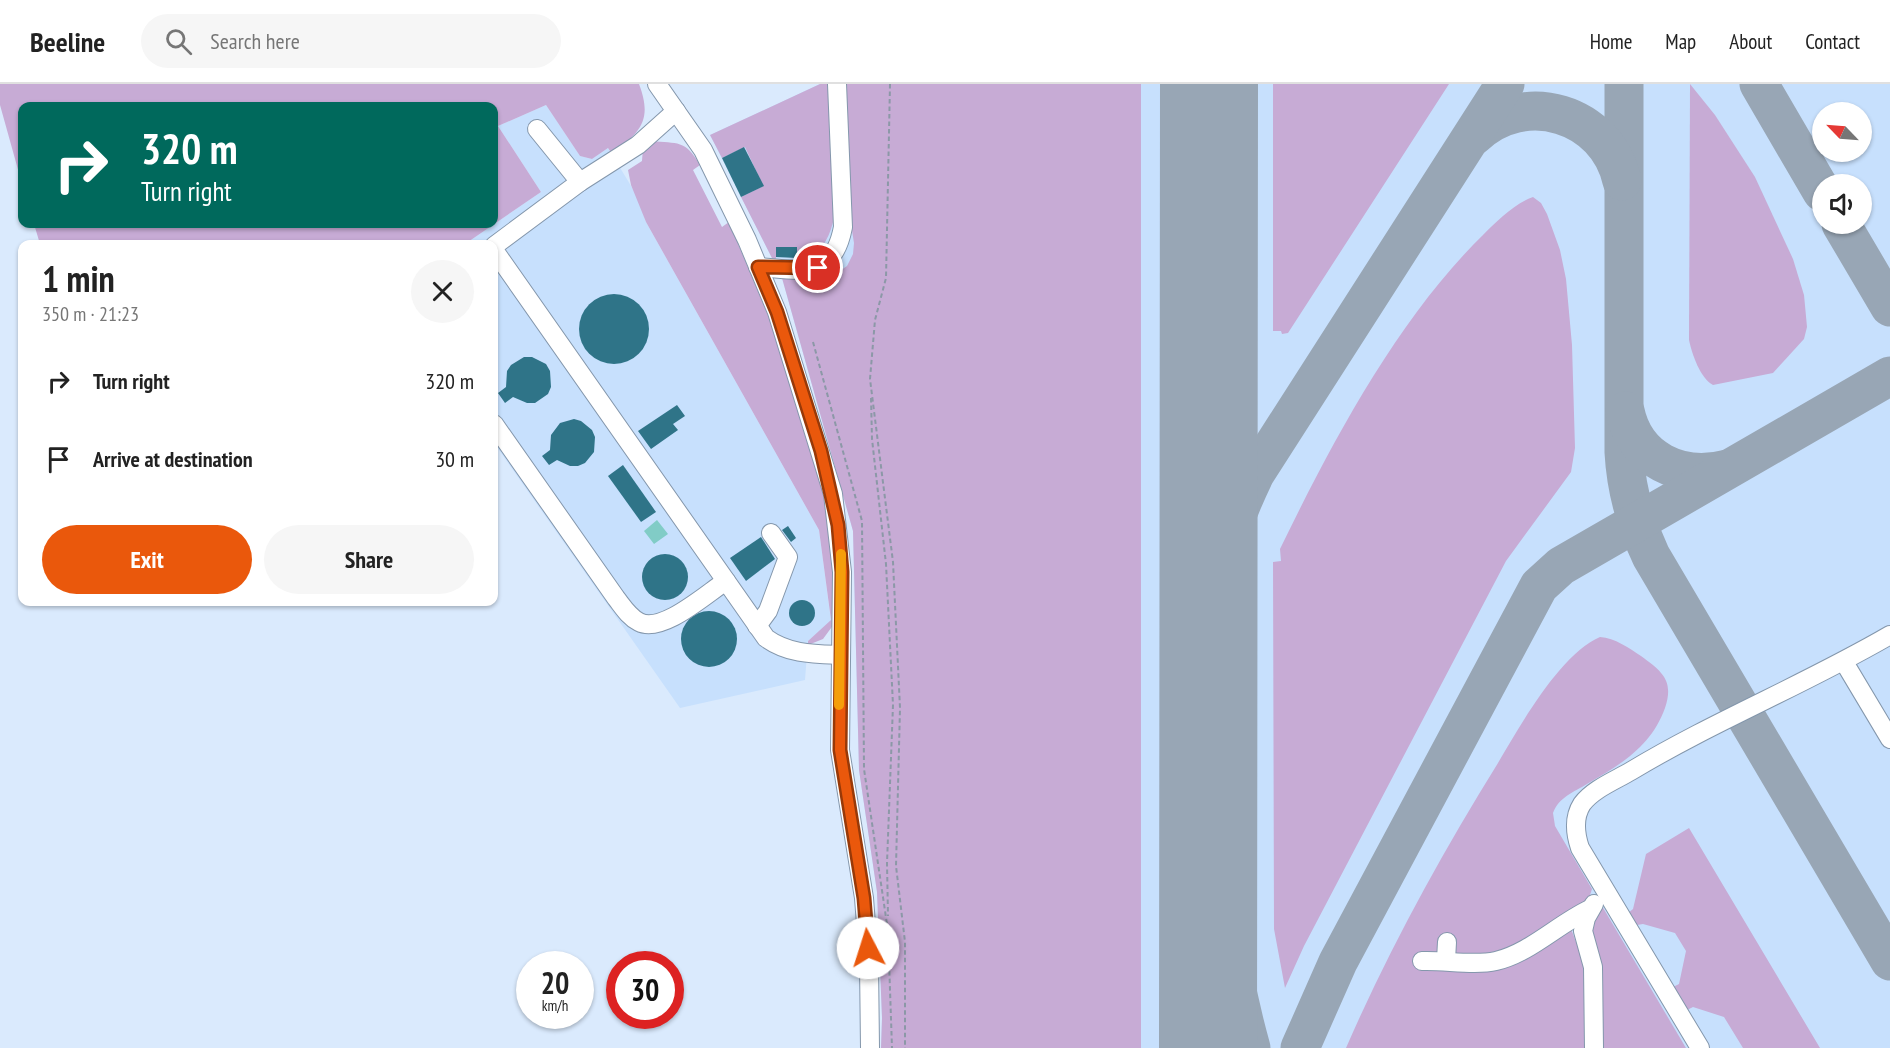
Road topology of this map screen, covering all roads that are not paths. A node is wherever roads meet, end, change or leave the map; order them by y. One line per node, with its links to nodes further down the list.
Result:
1 (657, 84): 3 (street)
2 (837, 84): 8 (street)
3 (676, 111): 5 (street); 8 (street)
4 (537, 129): 5 (street)
5 (580, 183): 6 (street)
6 (498, 245)
7 (498, 254): 11 (street)
8 (758, 267): 14 (street)
9 (498, 430): 11 (street)
10 (771, 533): 12 (street)
11 (726, 581): 12 (street)
12 (757, 626): 14 (street)
13 (1890, 635): 15 (street)
14 (840, 655): 22 (street)
15 (1844, 662): 16 (street); 17 (street)
16 (1890, 739)
17 (1606, 889): 18 (street); 24 (street)
18 (1590, 909): 20 (street); 23 (street)
19 (1447, 942): 20 (street)
20 (1446, 960): 21 (street)
21 (1422, 961)
22 (870, 1048)
23 (1594, 1048)
24 (1700, 1048)

